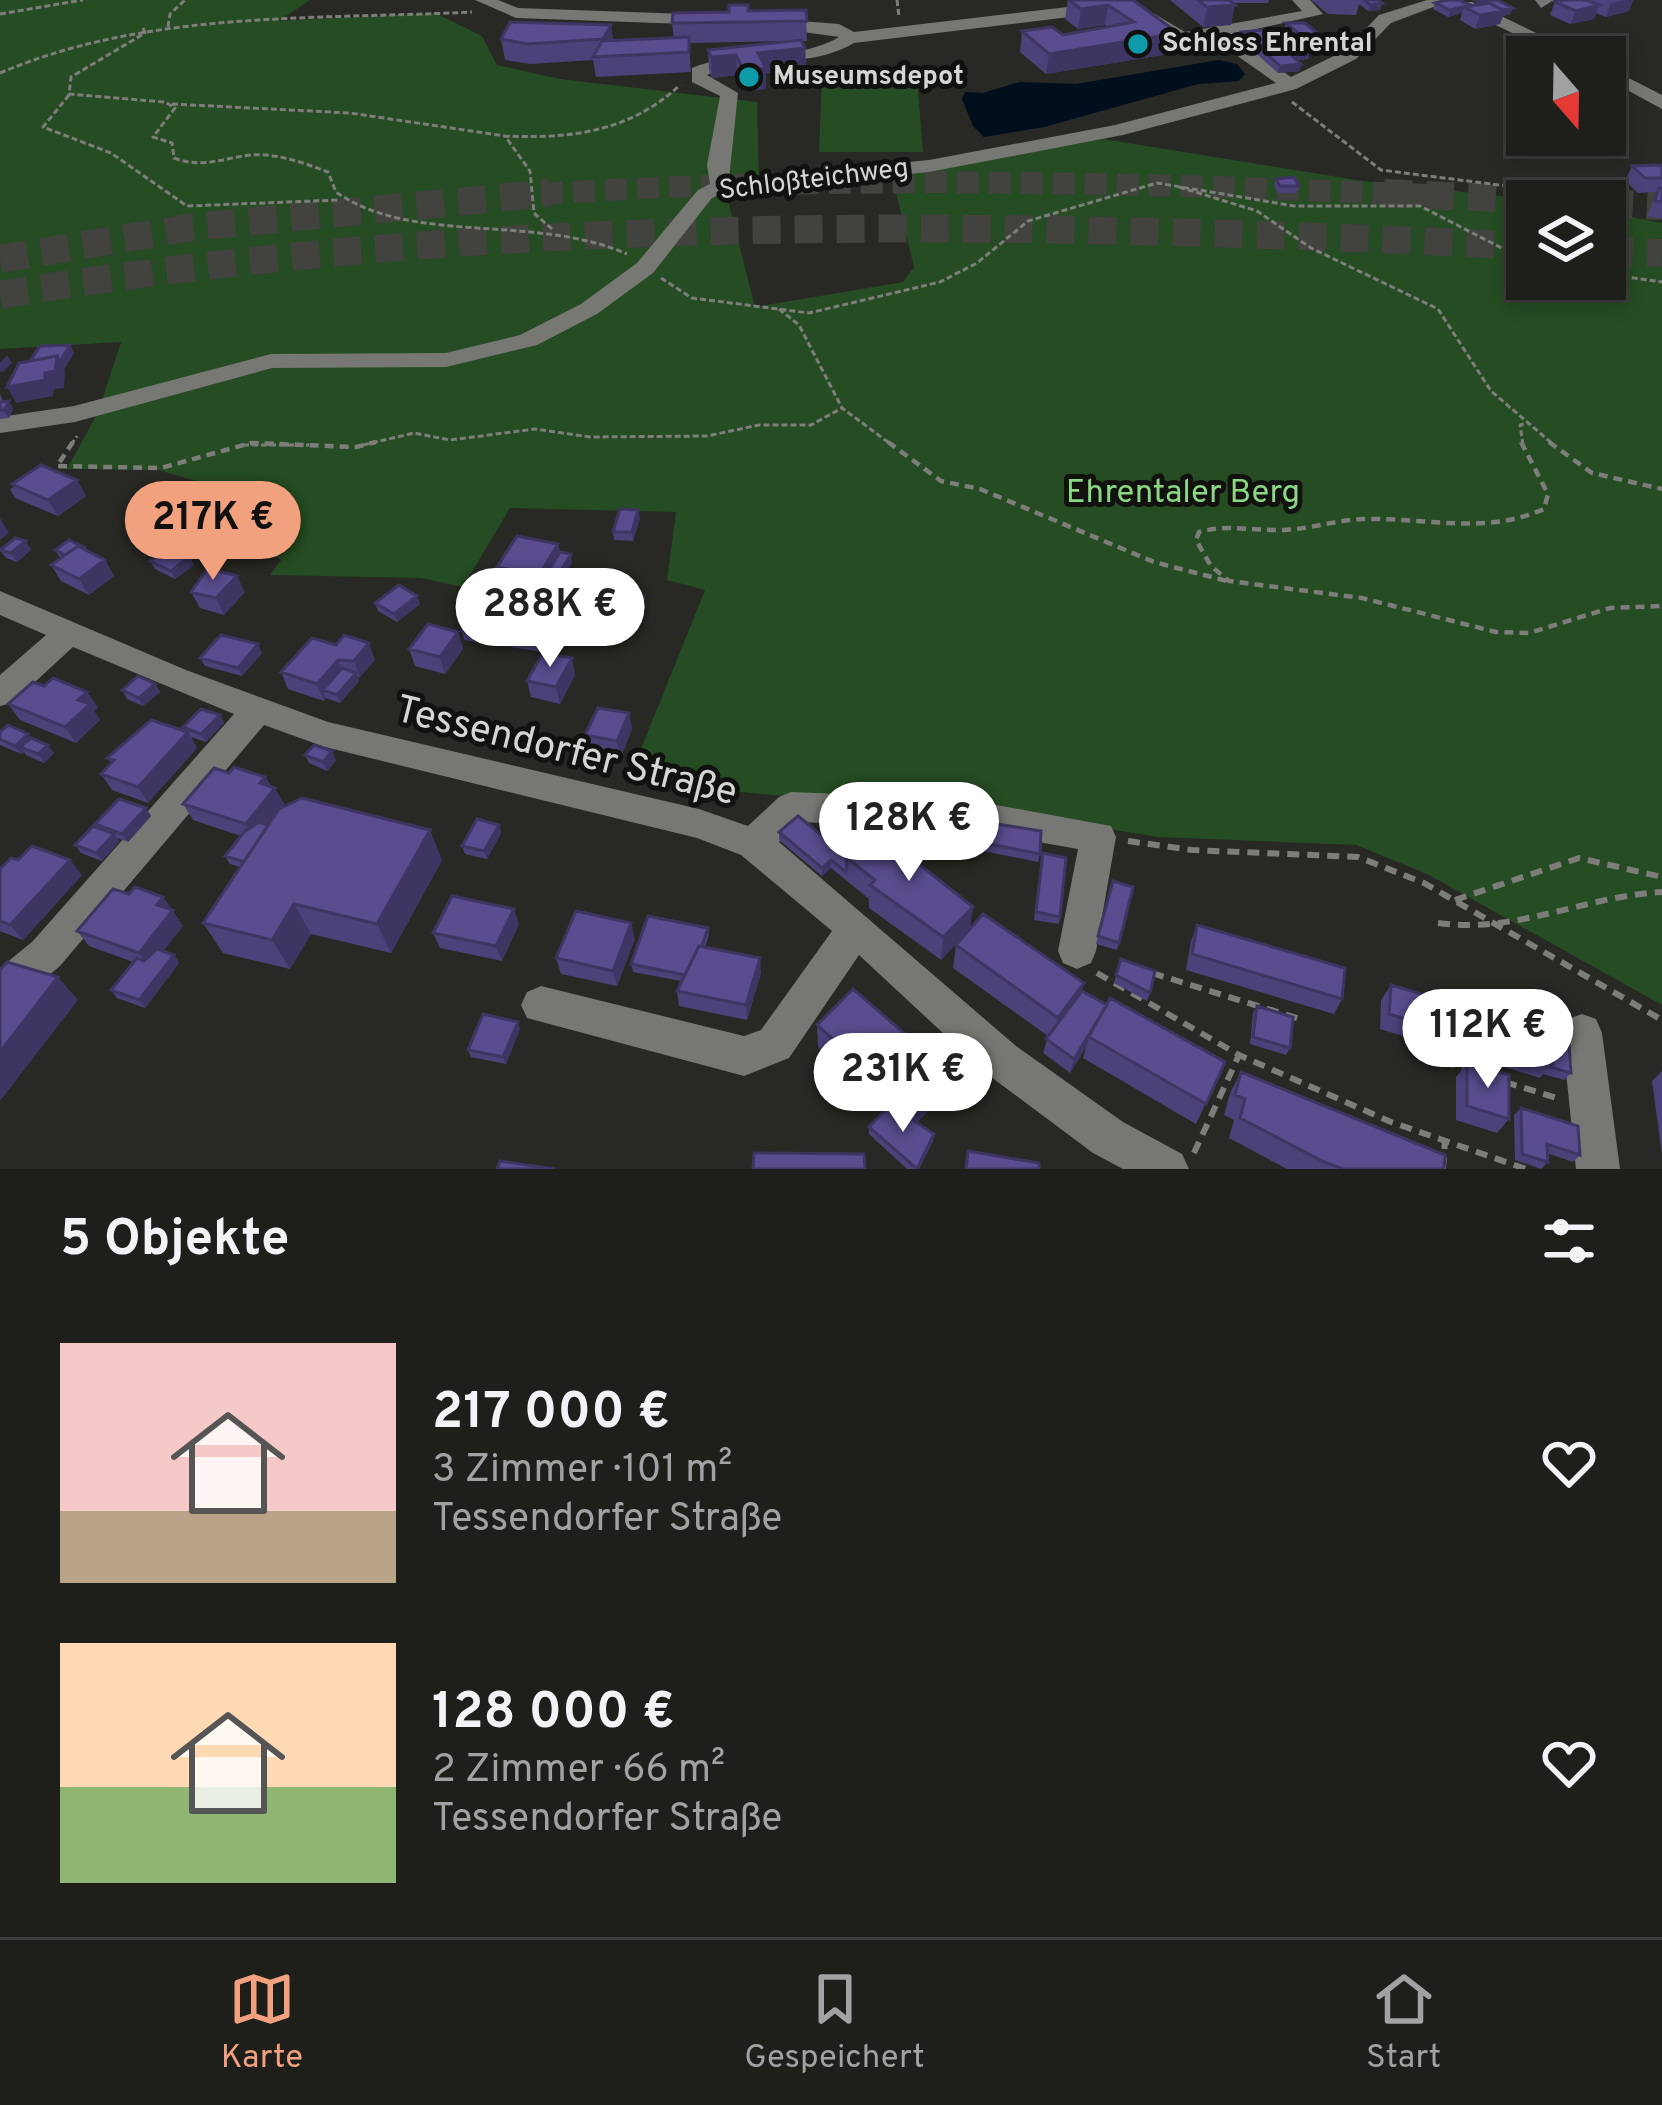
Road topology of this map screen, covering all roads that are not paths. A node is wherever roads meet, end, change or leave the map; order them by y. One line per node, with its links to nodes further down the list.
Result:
1 (483, 0): 7 (street)
2 (1300, 0): 5 (street)
3 (1444, 0): 9 (street, Schloßteichweg)
4 (1455, 0): 6 (street)
5 (1219, 35): 7 (street); 9 (street)
6 (1532, 36)
7 (850, 38): 11 (street)
8 (1626, 83): 10 (street)
9 (1290, 85): 11 (street, Schloßteichweg)
10 (1662, 103)
11 (721, 186): 12 (street, Schloßteichweg)
12 (0, 424)
13 (0, 602): 14 (street, Tessendorfer Straße)
14 (68, 633): 15 (street); 16 (street, Tessendorfer Straße)
15 (0, 694)
16 (256, 710): 17 (street, Tessendorfer Straße); 20 (street)
17 (754, 844): 18 (street, Tessendorfer Straße); 19 (street)
18 (854, 931): 21 (street); 23 (street, Tessendorfer Straße)
19 (1077, 951)
20 (0, 992)
21 (541, 1005)
22 (1582, 1033): 25 (street)
23 (1108, 1156): 24 (street, Tessendorfer Straße)
24 (1167, 1169)
25 (1598, 1169)

